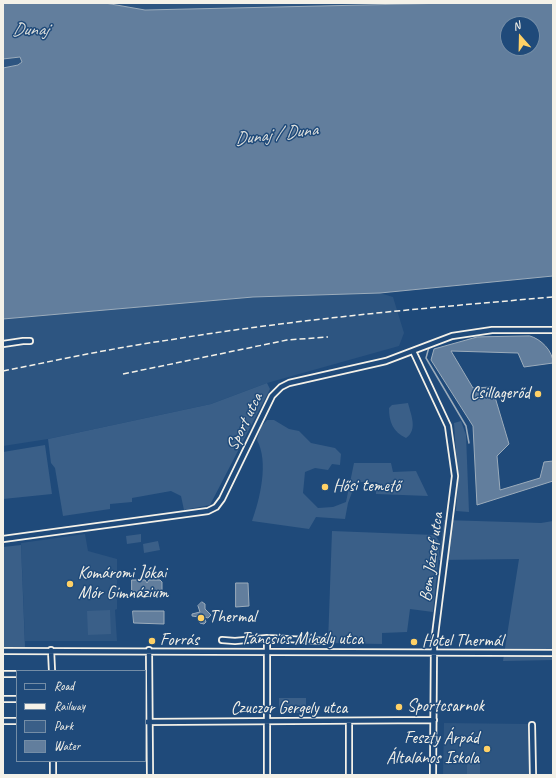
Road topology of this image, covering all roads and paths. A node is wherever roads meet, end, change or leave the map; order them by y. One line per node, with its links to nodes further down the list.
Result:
1 (553, 330): 4 (street, Sport utca)
2 (30, 341): 3 (street)
3 (3, 344)
4 (413, 350): 5 (street, Sport utca); 13 (street, Bem József utca)
5 (3, 539)
6 (267, 638): 7 (street); 8 (street); 12 (street)
7 (222, 640)
8 (326, 641)
9 (51, 650): 10 (street, Táncsics Mihály utca); 11 (street, Táncsics Mihály utca); 15 (street)
10 (150, 650): 12 (street, Táncsics Mihály utca); 23 (street)
11 (3, 651)
12 (267, 652): 13 (street, Táncsics Mihály utca); 24 (street)
13 (434, 653): 14 (street, Táncsics Mihály utca); 20 (street, Bem József utca)
14 (553, 653)
15 (52, 670)
16 (3, 674): 17 (street)
17 (16, 674)
18 (3, 699): 19 (street)
19 (16, 699)
20 (434, 720): 25 (street, Czuczor Gergely utca); 32 (street, Bem József utca)
21 (3, 721): 22 (street)
22 (16, 721)
23 (147, 722): 24 (street, Czuczor Gergely utca); 29 (street)
24 (267, 722): 25 (street, Czuczor Gergely utca); 30 (street)
25 (349, 722): 31 (street)
26 (532, 725): 33 (street)
27 (53, 762): 28 (street)
28 (53, 775)
29 (150, 775)
30 (267, 775)
31 (349, 775)
32 (433, 775)
33 (532, 775)

